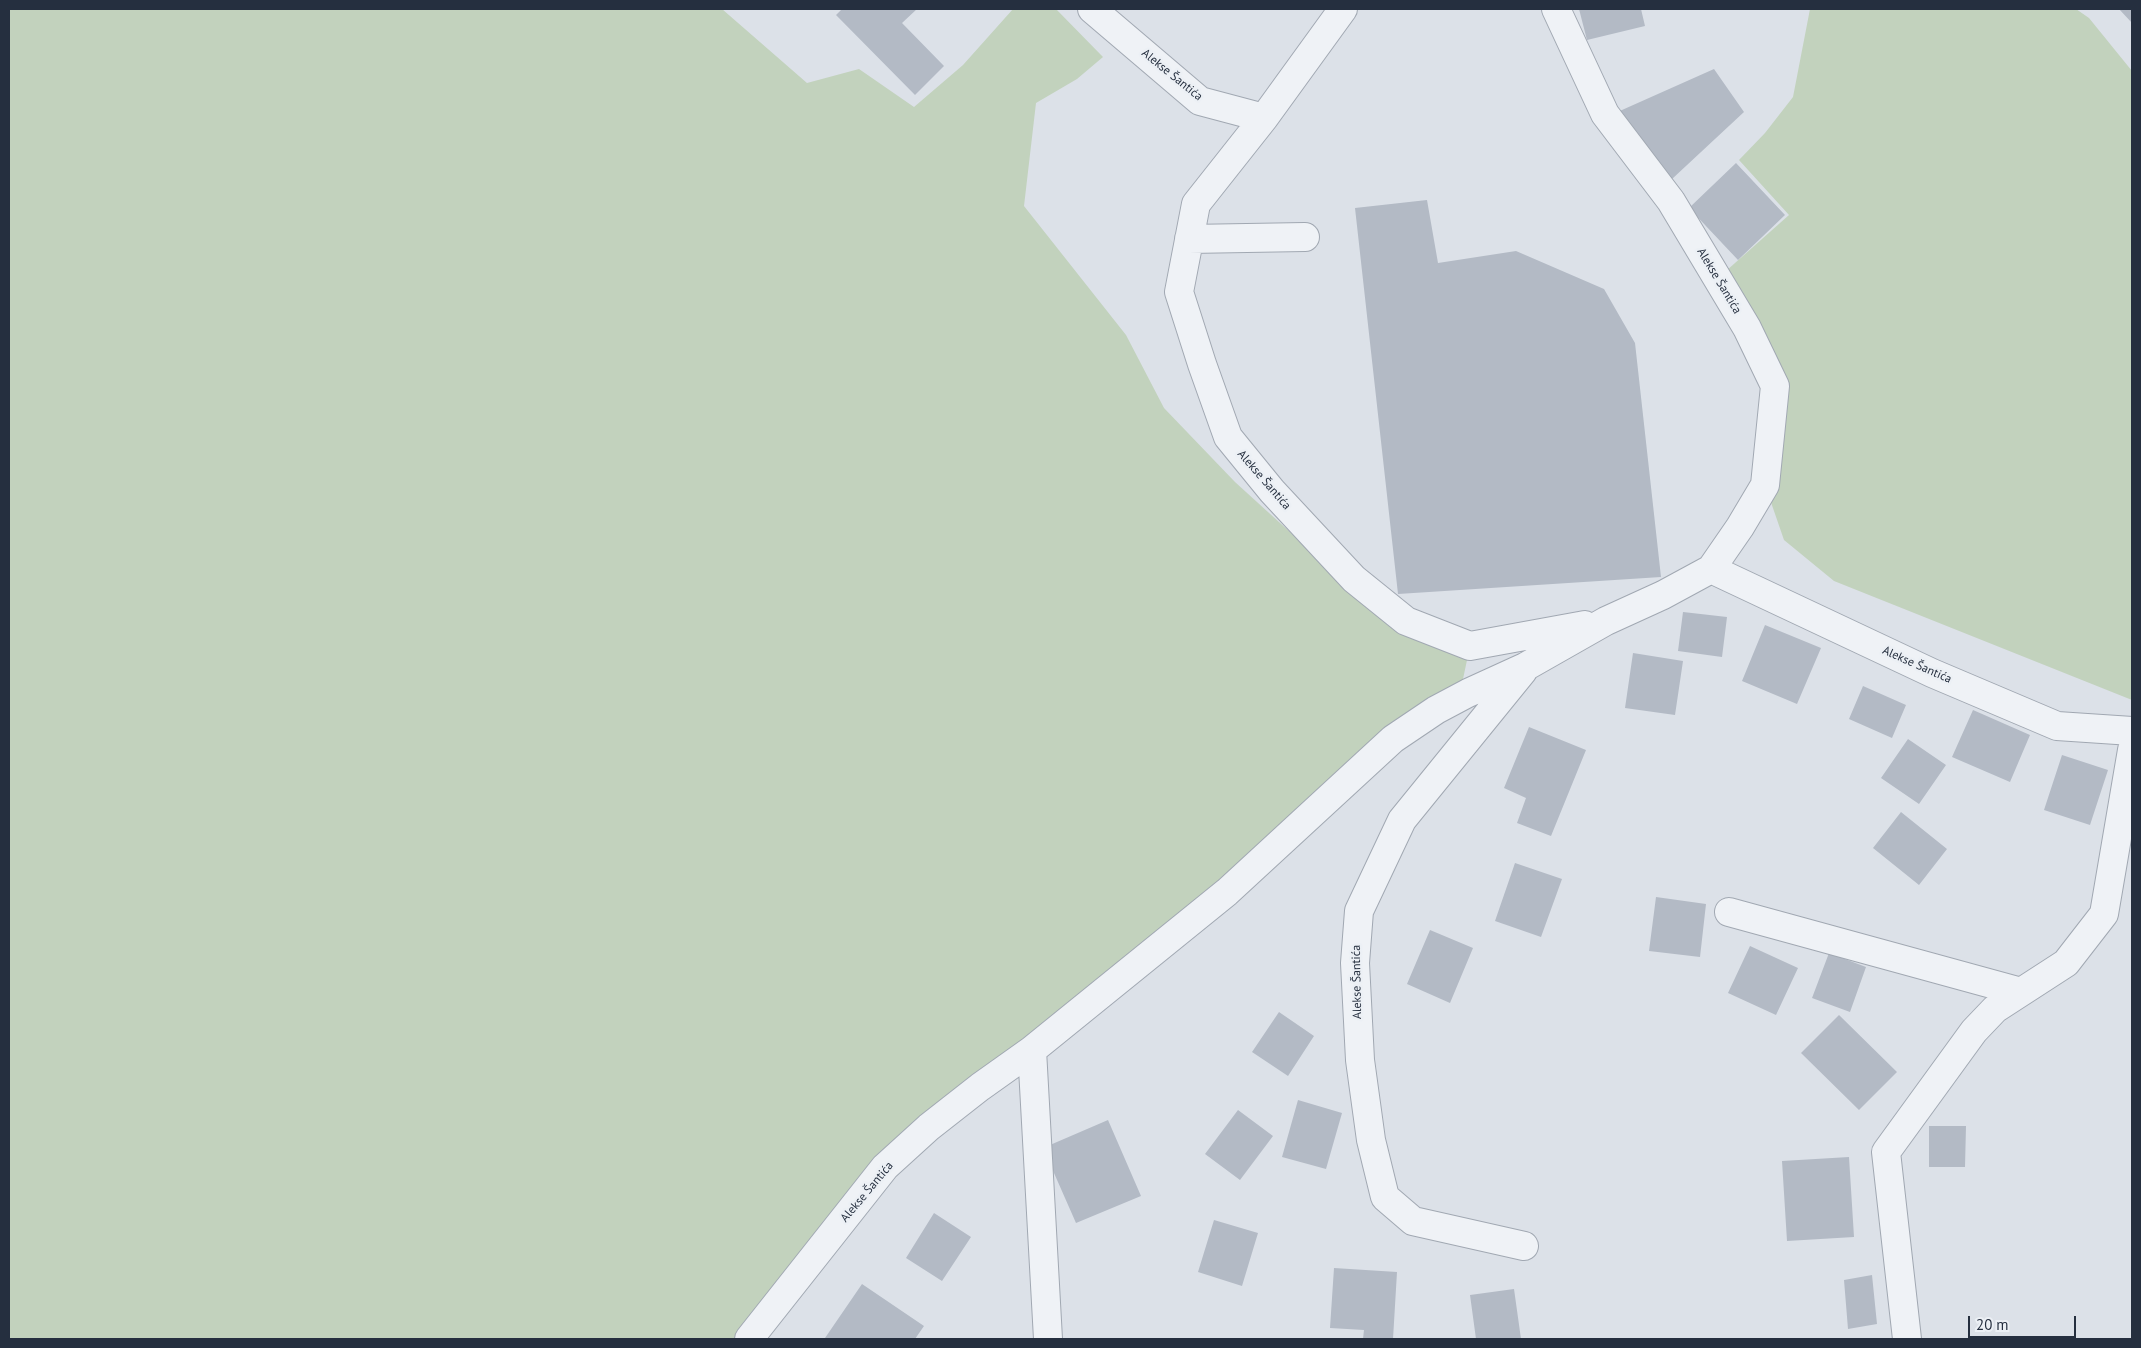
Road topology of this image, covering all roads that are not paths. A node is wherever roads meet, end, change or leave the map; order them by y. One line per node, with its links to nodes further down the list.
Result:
1 (1092, 9): 4 (street, Alekse Šantića)
2 (1343, 9): 4 (street, Alekse Šantića)
3 (1556, 9): 7 (street, Alekse Šantića)
4 (1264, 118): 6 (street, Alekse Šantića)
5 (1304, 237): 6 (street)
6 (1189, 239): 8 (street, Alekse Šantića)
7 (1710, 569): 8 (street, Alekse Šantića); 10 (street, Alekse Šantića)
8 (1606, 621): 9 (street, Alekse Šantića)
9 (1525, 667): 14 (street, Alekse Šantića); 15 (street, Alekse Šantića)
10 (2132, 731)
11 (2132, 750): 13 (street)
12 (1729, 912): 13 (street)
13 (2021, 992): 18 (street)
14 (1032, 1050): 16 (street, Alekse Šantića); 17 (street)
15 (1524, 1246)
16 (749, 1339)
17 (1048, 1339)
18 (1907, 1339)

